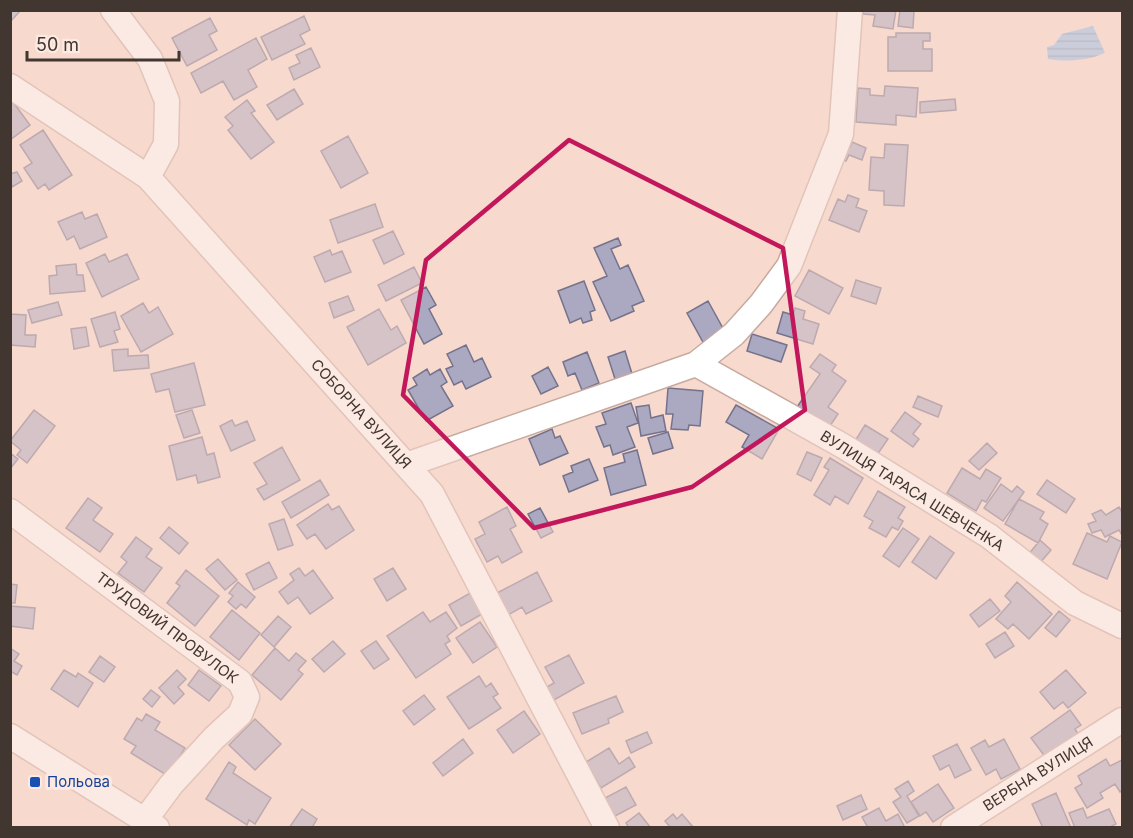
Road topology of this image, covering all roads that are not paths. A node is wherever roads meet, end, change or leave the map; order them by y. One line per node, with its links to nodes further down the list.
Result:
1 (113, 10): 4 (street)
2 (850, 10): 5 (street)
3 (10, 86): 4 (street, СОБОРНА ВУЛИЦЯ)
4 (148, 177): 6 (street, СОБОРНА ВУЛИЦЯ)
5 (696, 364): 6 (street); 8 (street, ВУЛИЦЯ ТАРАСА ШЕВЧЕНКА)
6 (406, 465): 12 (street, СОБОРНА ВУЛИЦЯ)
7 (10, 511): 11 (street, ТРУДОВИЙ ПРОВУЛОК)
8 (1122, 626)
9 (1122, 720): 13 (street, ВЕРБНА ВУЛИЦЯ)
10 (10, 736): 11 (street)
11 (151, 824)
12 (607, 828)
13 (953, 828)

